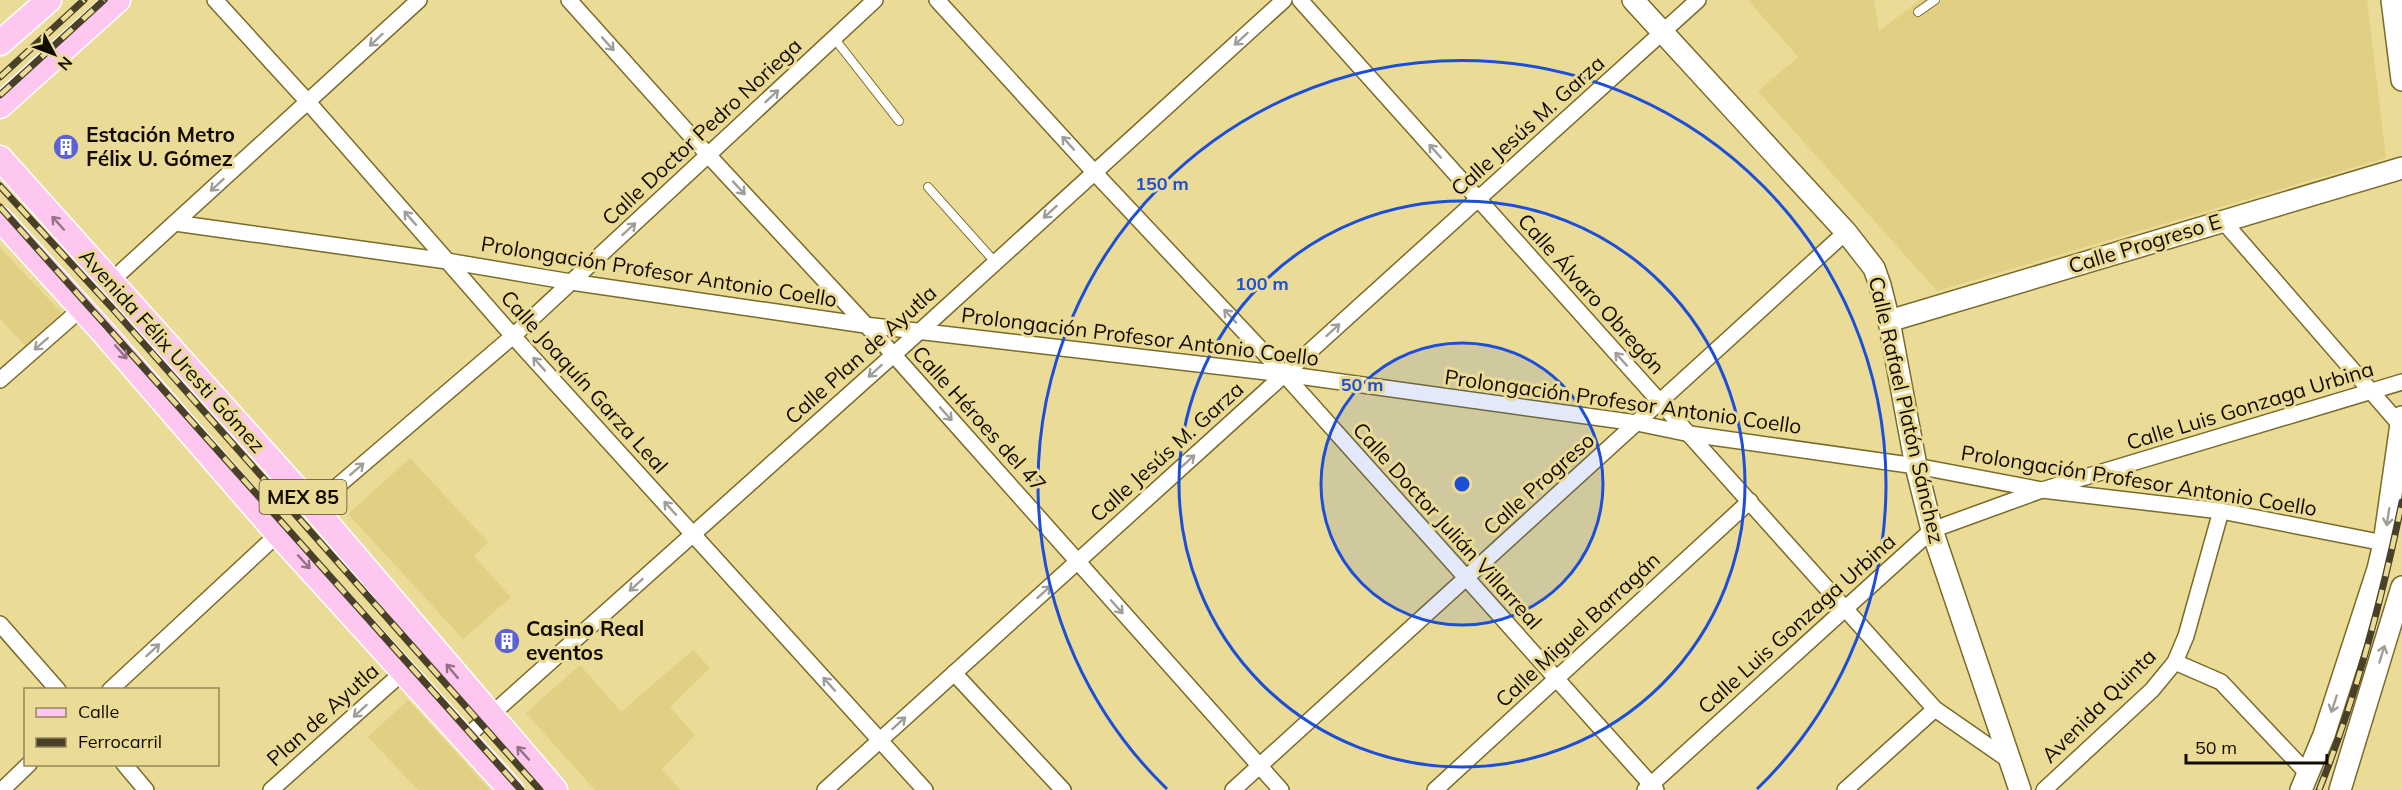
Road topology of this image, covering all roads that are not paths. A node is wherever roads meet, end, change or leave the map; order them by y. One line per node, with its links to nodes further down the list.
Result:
1 (49, 0): 17 (main road)
2 (118, 0): 20 (main road)
3 (215, 0): 19 (street, Calle Joaquín Garza Leal)
4 (419, 0): 19 (street, one-way to 19)
5 (569, 0): 22 (street, Calle Héroes del 47, one-way to 22)
6 (874, 0): 16 (street, Calle Doctor Pedro Noriega)
7 (937, 0): 25 (street, Calle Doctor Julián Villarreal, one-way to 7)
8 (1284, 0): 25 (street, Calle Plan de Ayutla, one-way to 25)
9 (1300, 0): 27 (street, Calle Álvaro Obregón, one-way to 9)
10 (1633, 0): 15 (street, Calle Rafael Platón Sánchez)
11 (1698, 0): 15 (street, Calle Jesús M. Garza)
12 (1935, 0): 14 (lane)
13 (2392, 0): 18 (street)
14 (1918, 12)
15 (1662, 33): 27 (street, Calle Jesús M. Garza); 31 (street, Calle Rafael Platón Sánchez)
16 (834, 38): 21 (lane); 22 (street, Calle Doctor Pedro Noriega, one-way to 16)
17 (0, 44)
18 (2402, 80)
19 (308, 102): 30 (street, one-way to 30); 32 (street, Calle Joaquín Garza Leal, one-way to 19)
20 (0, 106)
21 (899, 121)
22 (709, 156): 35 (street, Calle Doctor Pedro Noriega, one-way to 22); 38 (street, Calle Héroes del 47, one-way to 38)
23 (0, 158): 34 (main road, Avenida Félix Uresti Gómez / MEX 85, one-way to 23)
24 (2402, 168): 29 (street, Calle Progreso E)
25 (1094, 172): 33 (street, Calle Plan de Ayutla, one-way to 33); 42 (street, Calle Doctor Julián Villarreal, one-way to 25)
26 (928, 187): 33 (lane)
27 (1478, 200): 42 (street, Calle Jesús M. Garza, one-way to 27); 46 (street, Calle Álvaro Obregón, one-way to 27)
28 (0, 219): 36 (main road, Avenida Félix Uresti Gómez / MEX 85)
29 (2223, 221): 37 (street, Calle Progreso E); 45 (street)
30 (175, 223): 32 (street, Prolongación Profesor Antonio Coello); 34 (street)
31 (1846, 232): 37 (street, Calle Rafael Platón Sánchez); 46 (street, Calle Progreso)
32 (447, 261): 35 (street, Prolongación Profesor Antonio Coello); 40 (street, Calle Joaquín Garza Leal)
33 (995, 262): 39 (street, Calle Plan de Ayutla)
34 (110, 282): 53 (main road, Avenida Félix Uresti Gómez / MEX 85)
35 (571, 282): 38 (street, Prolongación Profesor Antonio Coello); 40 (street, Calle Doctor Pedro Noriega)
36 (82, 308): 43 (street, one-way to 43); 57 (main road, Avenida Félix Uresti Gómez / MEX 85, one-way to 57)
37 (1889, 321): 50 (street, Calle Rafael Platón Sánchez)
38 (865, 325): 39 (street, Prolongación Profesor Antonio Coello); 41 (street, Calle Héroes del 47)
39 (918, 332): 41 (street, Calle Plan de Ayutla); 42 (street, Prolongación Profesor Antonio Coello)
40 (513, 336): 53 (street, Calle Doctor Pedro Noriega, one-way to 40); 56 (street, Calle Joaquín Garza Leal, one-way to 40)
41 (893, 354): 56 (street, Calle Plan de Ayutla, one-way to 56); 59 (street, Calle Héroes del 47, one-way to 59)
42 (1284, 374): 47 (street, Prolongación Profesor Antonio Coello); 59 (street, Calle Jesús M. Garza, one-way to 42); 60 (street, Calle Doctor Julián Villarreal)
43 (0, 380)
44 (2402, 382): 45 (street, Calle Luis Gonzaga Urbina)
45 (2371, 393): 48 (street); 51 (street, Calle Luis Gonzaga Urbina)
46 (1661, 402): 47 (street, Calle Progreso); 49 (street, Calle Álvaro Obregón)
47 (1637, 423): 49 (street, Prolongación Profesor Antonio Coello); 60 (street, Calle Progreso)
48 (2402, 423): 58 (street, one-way to 58)
49 (1690, 434): 50 (street, Prolongación Profesor Antonio Coello); 52 (street, Calle Álvaro Obregón)
50 (1916, 466): 51 (street, Prolongación Profesor Antonio Coello); 55 (street, Calle Rafael Platón Sánchez)
51 (2042, 490): 54 (street, Prolongación Profesor Antonio Coello); 55 (street, Calle Luis Gonzaga Urbina)
52 (1750, 501): 62 (street, Calle Álvaro Obregón); 67 (street, Calle Miguel Barragán)
53 (313, 507): 71 (main road, Avenida Félix Uresti Gómez / MEX 85, one-way to 53)
54 (2221, 511): 58 (street, Prolongación Profesor Antonio Coello); 64 (street, Avenida Quinta)
55 (1932, 530): 62 (street, Calle Luis Gonzaga Urbina); 74 (street, Calle Rafael Platón Sánchez)
56 (693, 533): 71 (street, Calle Plan de Ayutla, one-way to 71); 73 (street, Calle Joaquín Garza Leal, one-way to 56)
57 (278, 534): 65 (main road, Avenida Félix Uresti Gómez / MEX 85, one-way to 65); 69 (street, one-way to 57)
58 (2384, 543): 78 (street, one-way to 78)
59 (1077, 562): 66 (street, Calle Jesús M. Garza, one-way to 59); 77 (street, Calle Héroes del 47, one-way to 77)
60 (1466, 579): 67 (street, Calle Doctor Julián Villarreal); 77 (street, Calle Progreso)
61 (2402, 587): 79 (street, one-way to 61)
62 (1845, 608): 70 (street, Calle Álvaro Obregón); 80 (street, Calle Luis Gonzaga Urbina)
63 (0, 624): 68 (street)
64 (2175, 662): 78 (street); 94 (street, Avenida Quinta)
65 (403, 672): 72 (main road, Avenida Félix Uresti Gómez / MEX 85); 83 (street, Plan de Ayutla, one-way to 83)
66 (954, 673): 73 (street, Calle Jesús M. Garza, one-way to 66); 88 (street)
67 (1556, 679): 80 (street, Calle Doctor Julián Villarreal); 91 (street, Calle Miguel Barragán)
68 (56, 688)
69 (112, 688)
70 (1935, 709): 74 (street, Calle Álvaro Obregón); 92 (street)
71 (490, 716): 72 (street, Calle Plan de Ayutla); 85 (main road, Avenida Félix Uresti Gómez / MEX 85, one-way to 71)
72 (464, 739): 84 (main road, Avenida Félix Uresti Gómez / MEX 85)
73 (880, 740): 86 (street, Calle Jesús M. Garza); 87 (street, Calle Joaquín Garza Leal)
74 (2010, 761): 93 (street, Calle Rafael Platón Sánchez)
75 (28, 766): 81 (street)
76 (125, 766): 82 (street)
77 (1259, 766): 89 (street, Calle Progreso); 90 (street, Calle Héroes del 47)
78 (2305, 782)
79 (2345, 787)
80 (1651, 788)
81 (2, 790)
82 (146, 790)
83 (272, 790)
84 (511, 790)
85 (555, 790)
86 (825, 790)
87 (925, 790)
88 (1063, 790)
89 (1233, 790)
90 (1281, 790)
91 (1435, 790)
92 (1845, 790)
93 (2020, 790)
94 (2044, 790)

